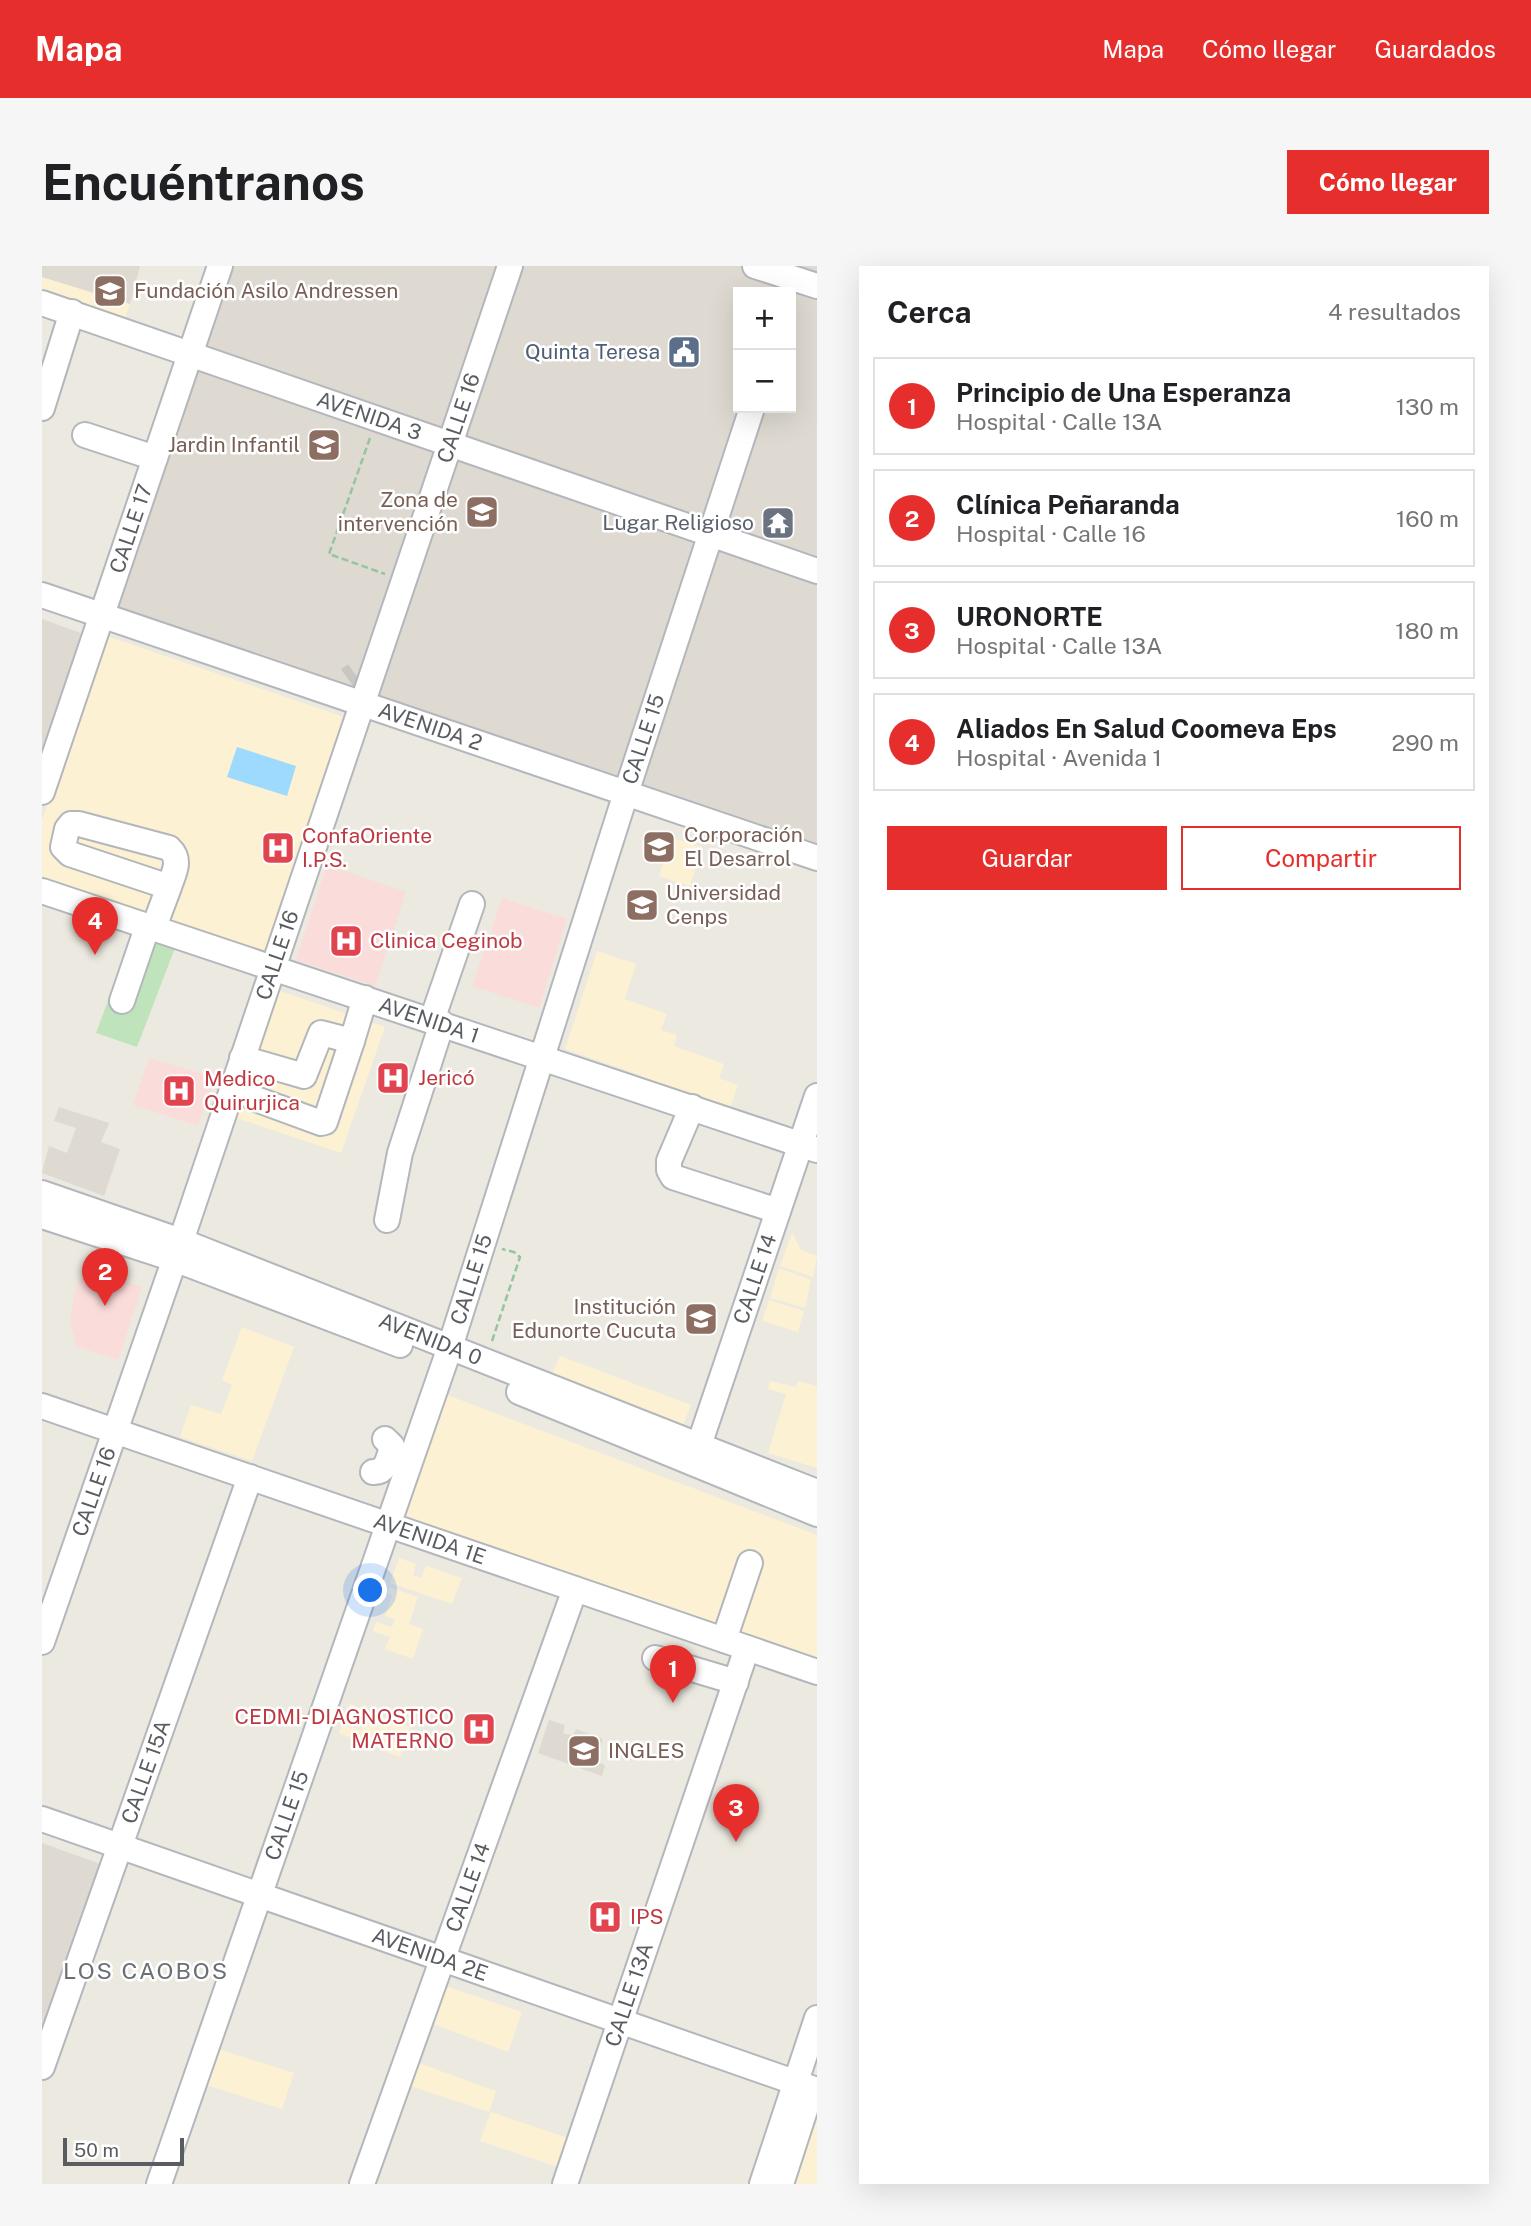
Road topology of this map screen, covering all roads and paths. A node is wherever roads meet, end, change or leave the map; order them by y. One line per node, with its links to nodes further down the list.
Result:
1 (220, 266): 7 (street, CALLE 17)
2 (510, 266): 12 (street, CALLE 16)
3 (755, 266): 4 (street)
4 (801, 281)
5 (42, 303): 6 (street, AVENIDA 3)
6 (72, 312): 7 (street, AVENIDA 3); 8 (street)
7 (191, 353): 10 (street, AVENIDA 3); 13 (street, CALLE 17)
8 (42, 408)
9 (750, 413): 14 (street, CALLE 15)
10 (377, 419): 12 (street, AVENIDA 3); 16 (path)
11 (85, 435): 13 (street)
12 (450, 445): 14 (street, AVENIDA 3); 16 (street, CALLE 16)
13 (155, 458): 18 (street, CALLE 17)
14 (710, 534): 15 (street, AVENIDA 3); 22 (street, CALLE 15)
15 (817, 571)
16 (404, 580): 19 (street, CALLE 16)
17 (42, 595): 18 (street, AVENIDA 2)
18 (102, 615): 19 (street, AVENIDA 2); 21 (street, CALLE 17)
19 (353, 680): 20 (street, AVENIDA 2)
20 (362, 703): 22 (street, AVENIDA 2); 28 (street, CALLE 16)
21 (42, 792)
22 (626, 793): 23 (street, AVENIDA 2); 33 (street, CALLE 15)
23 (817, 858)
24 (169, 887): 27 (street)
25 (42, 891): 27 (street, AVENIDA 1)
26 (472, 904): 31 (street)
27 (151, 926): 28 (street, AVENIDA 1); 30 (street)
28 (273, 968): 29 (street, AVENIDA 1); 34 (street, CALLE 16)
29 (365, 998): 31 (street, AVENIDA 1); 32 (street)
30 (121, 1001)
31 (437, 1021): 33 (street, AVENIDA 1); 44 (street)
32 (352, 1041): 35 (street); 39 (street)
33 (543, 1057): 38 (street, AVENIDA 1); 45 (street, CALLE 15)
34 (242, 1058): 35 (street); 46 (street, CALLE 16)
35 (304, 1076): 39 (street)
36 (817, 1096): 40 (street, CALLE 14)
37 (253, 1098): 39 (street)
38 (692, 1107): 40 (street, AVENIDA 1); 42 (street)
39 (292, 1112)
40 (809, 1147): 42 (street, CALLE 14)
41 (42, 1193): 46 (street, AVENIDA 0)
42 (778, 1211): 51 (street, CALLE 14)
43 (42, 1216): 46 (street, AVENIDA 0)
44 (387, 1220)
45 (482, 1244): 47 (street, CALLE 15); 48 (path)
46 (178, 1250): 47 (street, AVENIDA 0); 50 (street, CALLE 16)
47 (447, 1355): 48 (street, AVENIDA 0); 51 (street, AVENIDA 0); 55 (street, CALLE 15)
48 (485, 1361): 51 (street, AVENIDA 0)
49 (42, 1406): 50 (street, AVENIDA 1E)
50 (114, 1430): 52 (street, AVENIDA 1E); 60 (street, CALLE 16)
51 (696, 1455): 53 (street, AVENIDA 0); 54 (street, AVENIDA 0)
52 (250, 1477): 55 (street, AVENIDA 1E); 67 (street, CALLE 15A)
53 (817, 1492)
54 (817, 1514)
55 (388, 1525): 57 (street, AVENIDA 1E); 68 (street, CALLE 15)
56 (750, 1563): 59 (street)
57 (575, 1589): 58 (street, AVENIDA 1E); 69 (street, CALLE 14)
58 (694, 1630): 59 (street, AVENIDA 1E); 63 (street)
59 (724, 1640): 61 (street, AVENIDA 1E)
60 (42, 1642)
61 (747, 1648): 64 (street, AVENIDA 1E); 65 (street, CALLE 13A)
62 (655, 1658): 63 (street)
63 (683, 1665): 65 (street)
64 (817, 1672)
65 (736, 1682): 71 (street, CALLE 13A)
66 (42, 1819): 67 (street, AVENIDA 2E)
67 (120, 1847): 68 (street, AVENIDA 2E); 72 (street, CALLE 15A)
68 (259, 1895): 69 (street, AVENIDA 2E); 74 (street, CALLE 15)
69 (442, 1959): 71 (street, AVENIDA 2E); 75 (street, CALLE 14)
70 (817, 2018): 73 (street)
71 (621, 2021): 73 (street, AVENIDA 2E); 76 (street, CALLE 13A)
72 (42, 2067)
73 (810, 2083): 77 (street); 78 (street)
74 (159, 2184)
75 (362, 2184)
76 (565, 2184)
77 (762, 2184)
78 (781, 2184)

